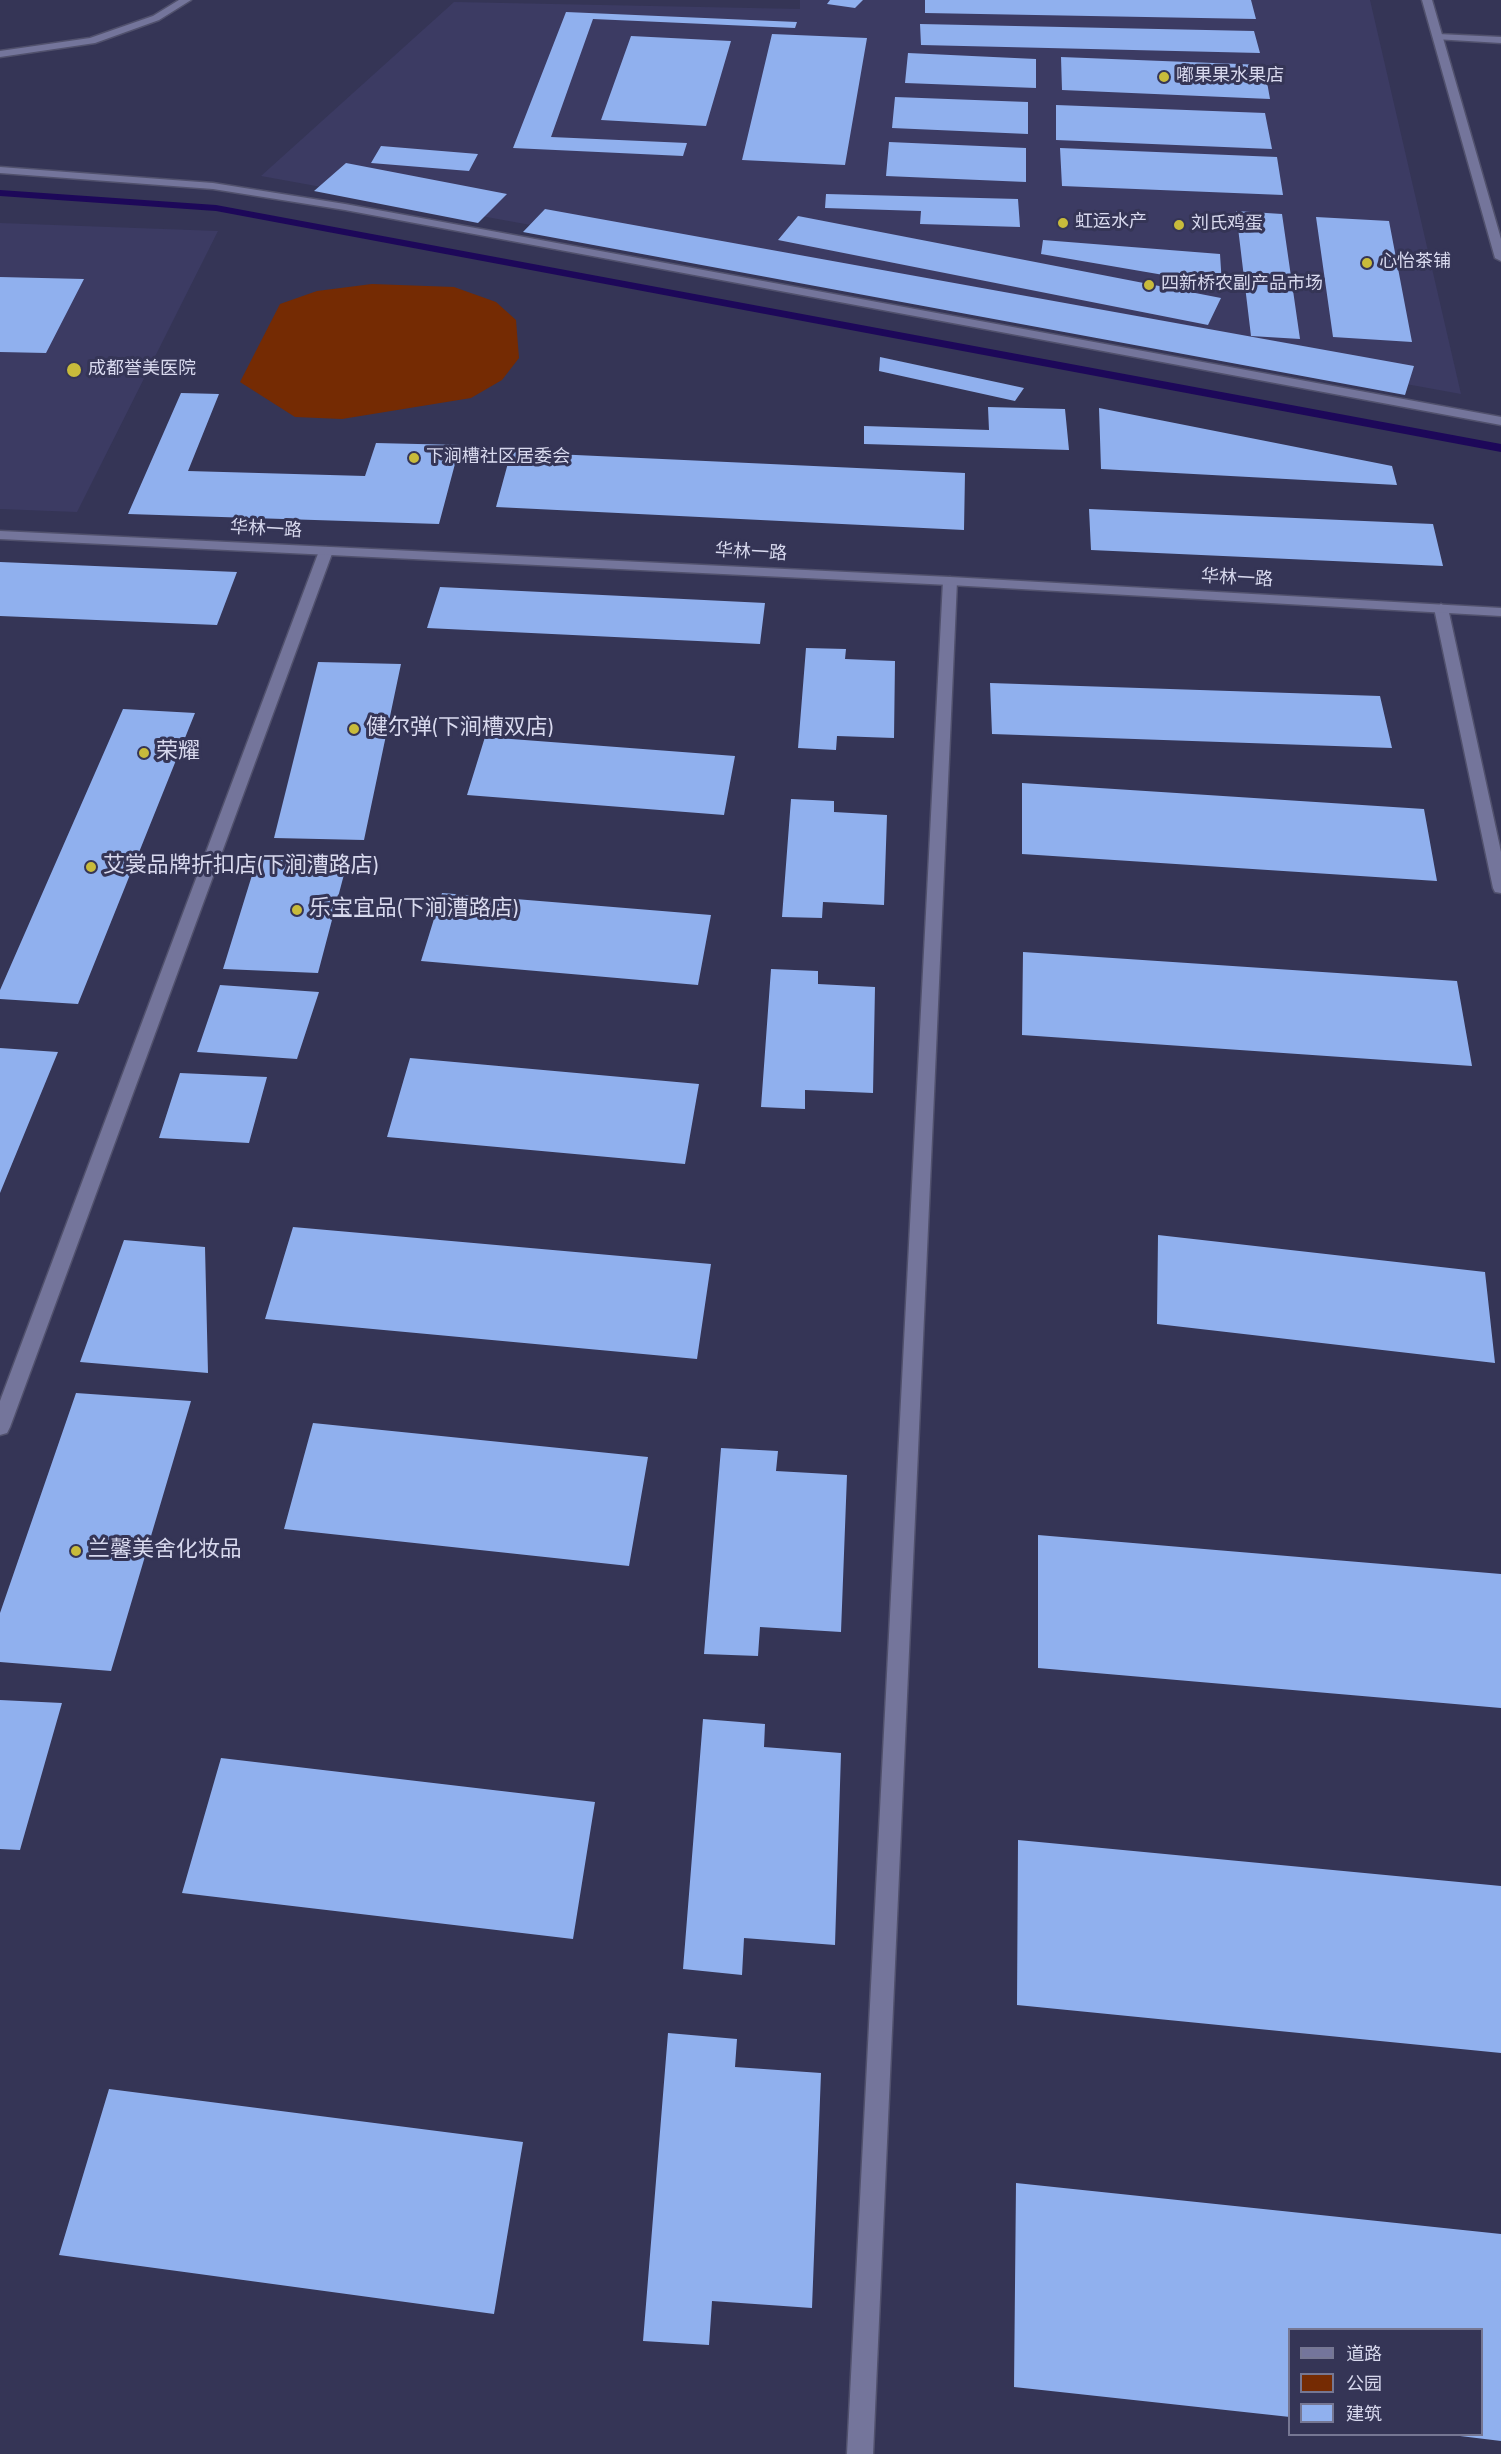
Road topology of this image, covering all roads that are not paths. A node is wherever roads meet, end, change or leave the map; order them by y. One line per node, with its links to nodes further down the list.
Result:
1 (186, 0): 5 (street)
2 (1428, 0): 3 (street)
3 (1438, 37): 4 (street); 7 (street)
4 (1501, 40)
5 (0, 54)
6 (0, 170): 8 (street)
7 (1501, 258)
8 (1501, 422)
9 (0, 535): 10 (street, 华林一路)
10 (326, 551): 11 (street, 华林一路); 15 (street)
11 (950, 581): 12 (street, 华林一路); 16 (street)
12 (1441, 608): 13 (street, 华林一路); 14 (street)
13 (1501, 612)
14 (1501, 888)
15 (0, 1427)
16 (860, 2454)

